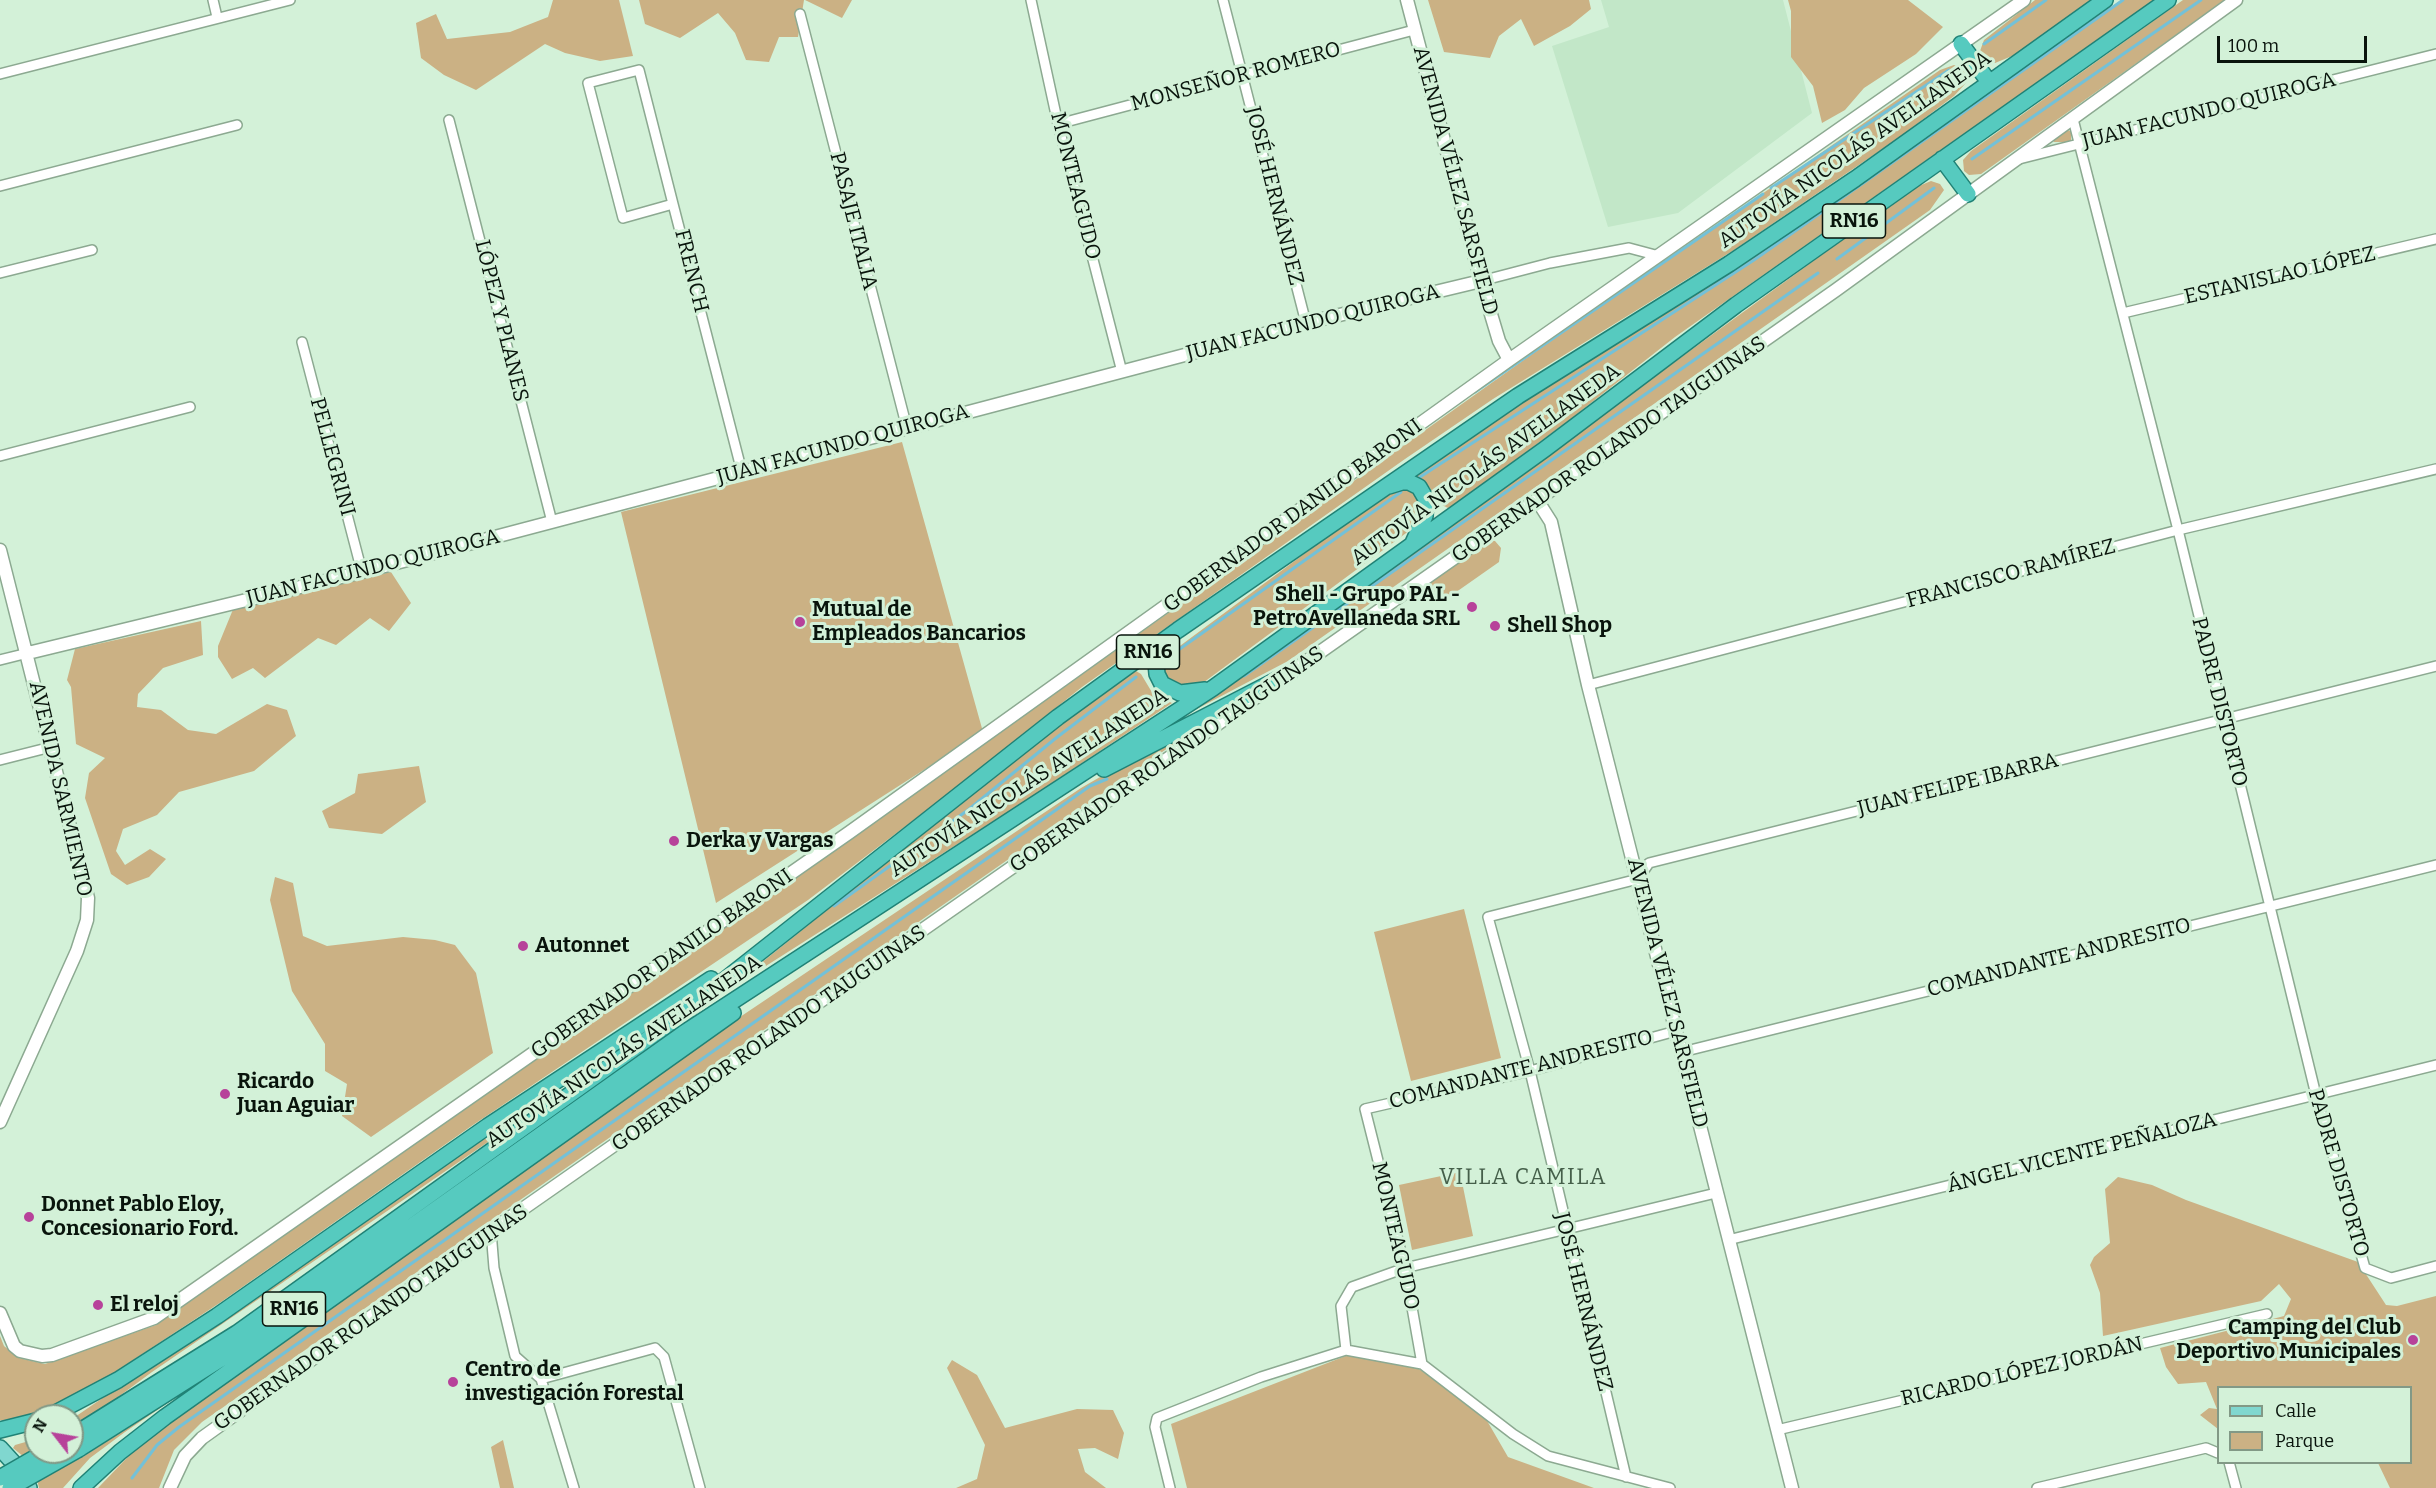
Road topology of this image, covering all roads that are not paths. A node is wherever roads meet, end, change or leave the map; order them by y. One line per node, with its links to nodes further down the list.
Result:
1 (213, 0): 11 (street)
2 (290, 0): 11 (street)
3 (1031, 0): 20 (street, MONTEAGUDO)
4 (1223, 0): 16 (street, JOSÉ HERNÁNDEZ)
5 (1407, 0): 12 (street, AVENIDA VÉLEZ SARSFIELD)
6 (2024, 0): 13 (street, GOBERNADOR DANILO BARONI)
7 (2105, 0): 17 (highway, AUTOVÍA NICOLÁS AVELLANEDA / RN16)
8 (2169, 0): 23 (highway, AUTOVÍA NICOLÁS AVELLANEDA / RN16)
9 (2236, 0): 18 (street, GOBERNADOR ROLANDO TAUGUINAS)
10 (800, 14): 39 (street, PASAJE ITALIA)
11 (216, 17): 15 (street)
12 (1414, 30): 16 (street, MONSEÑOR ROMERO); 32 (street, AVENIDA VÉLEZ SARSFIELD)
13 (1961, 44): 17 (highway); 30 (street, GOBERNADOR DANILO BARONI)
14 (2436, 54): 22 (street, JUAN FACUNDO QUIROGA)
15 (0, 74)
16 (1242, 76): 20 (street, MONSEÑOR ROMERO); 34 (street, JOSÉ HERNÁNDEZ)
17 (1989, 82): 43 (highway, AUTOVÍA NICOLÁS AVELLANEDA / RN16)
18 (2073, 119): 22 (street, PADRE DISTORTO); 24 (street, GOBERNADOR ROLANDO TAUGUINAS)
19 (449, 120): 45 (street, LÓPEZ Y PLANES)
20 (1058, 124): 37 (street, MONTEAGUDO)
21 (237, 125): 25 (street)
22 (2079, 144): 24 (street, JUAN FACUNDO QUIROGA); 33 (street, PADRE DISTORTO)
23 (1942, 159): 26 (highway); 47 (highway, AUTOVÍA NICOLÁS AVELLANEDA / RN16)
24 (2016, 160): 26 (street, GOBERNADOR ROLANDO TAUGUINAS)
25 (0, 186)
26 (1968, 194): 44 (street, GOBERNADOR ROLANDO TAUGUINAS)
27 (674, 204): 27 (street, FRENCH); 42 (street, FRENCH)
28 (2436, 239): 33 (street, ESTANISLAO LÓPEZ)
29 (92, 250): 31 (street)
30 (1659, 256): 32 (street, JUAN FACUNDO QUIROGA); 36 (street, GOBERNADOR DANILO BARONI)
31 (0, 273)
32 (1481, 281): 34 (street, JUAN FACUNDO QUIROGA); 36 (street, AVENIDA VÉLEZ SARSFIELD)
33 (2123, 313): 46 (street, PADRE DISTORTO)
34 (1306, 323): 37 (street, JUAN FACUNDO QUIROGA)
35 (302, 342): 49 (street, PELLEGRINI)
36 (1509, 360): 80 (street, GOBERNADOR DANILO BARONI)
37 (1122, 372): 39 (street, JUAN FACUNDO QUIROGA)
38 (190, 407): 40 (street)
39 (906, 429): 42 (street, JUAN FACUNDO QUIROGA)
40 (0, 456)
41 (2436, 469): 46 (street, FRANCISCO RAMÍREZ)
42 (742, 472): 45 (street, JUAN FACUNDO QUIROGA)
43 (1378, 490): 47 (highway); 50 (highway, AUTOVÍA NICOLÁS AVELLANEDA / RN16)
44 (1537, 500): 54 (street, GOBERNADOR ROLANDO TAUGUINAS); 55 (street, AVENIDA VÉLEZ SARSFIELD)
45 (552, 522): 49 (street, JUAN FACUNDO QUIROGA)
46 (2178, 530): 55 (street, FRANCISCO RAMÍREZ); 57 (street, PADRE DISTORTO)
47 (1412, 546): 56 (highway, AUTOVÍA NICOLÁS AVELLANEDA / RN16)
48 (0, 550): 51 (street, AVENIDA SARMIENTO)
49 (362, 572): 51 (street, JUAN FACUNDO QUIROGA)
50 (1178, 630): 56 (highway); 65 (highway, AUTOVÍA NICOLÁS AVELLANEDA / RN16)
51 (28, 653): 52 (street); 58 (street, AVENIDA SARMIENTO)
52 (0, 660)
53 (2436, 666): 57 (street, JUAN FELIPE IBARRA)
54 (1290, 673): 60 (highway); 76 (street, GOBERNADOR ROLANDO TAUGUINAS)
55 (1587, 685): 62 (street, AVENIDA VÉLEZ SARSFIELD)
56 (1213, 688): 60 (highway, AUTOVÍA NICOLÁS AVELLANEDA / RN16)
57 (2223, 719): 62 (street, JUAN FELIPE IBARRA); 63 (street, PADRE DISTORTO)
58 (51, 747): 59 (street); 73 (street, AVENIDA SARMIENTO)
59 (0, 760)
60 (1035, 806): 66 (highway, AUTOVÍA NICOLÁS AVELLANEDA / RN16)
61 (2436, 865): 63 (street, COMANDANTE ANDRESITO)
62 (1638, 879): 64 (street, JUAN FELIPE IBARRA); 67 (street, AVENIDA VÉLEZ SARSFIELD)
63 (2268, 906): 68 (street, COMANDANTE ANDRESITO); 71 (street, PADRE DISTORTO)
64 (1488, 917): 70 (street, JOSÉ HERNÁNDEZ)
65 (791, 926): 85 (highway); 89 (highway, AUTOVÍA NICOLÁS AVELLANEDA / RN16)
66 (845, 929): 90 (highway, AUTOVÍA NICOLÁS AVELLANEDA / RN16); 100 (highway)
67 (1676, 1031): 68 (street, AVENIDA VÉLEZ SARSFIELD); 70 (street, COMANDANTE ANDRESITO)
68 (1682, 1052): 74 (street, AVENIDA VÉLEZ SARSFIELD)
69 (2436, 1065): 71 (street, ÁNGEL VICENTE PEÑALOZA)
70 (1530, 1071): 72 (street, COMANDANTE ANDRESITO); 75 (street, JOSÉ HERNÁNDEZ)
71 (2316, 1095): 77 (street, ÁNGEL VICENTE PEÑALOZA); 78 (street, PADRE DISTORTO)
72 (1365, 1109): 79 (street, MONTEAGUDO)
73 (0, 1122)
74 (1716, 1192): 75 (street); 77 (street, AVENIDA VÉLEZ SARSFIELD)
75 (1565, 1227): 79 (street); 96 (street, JOSÉ HERNÁNDEZ)
76 (491, 1231): 84 (street); 101 (street, GOBERNADOR ROLANDO TAUGUINAS)
77 (1728, 1240): 88 (street, AVENIDA VÉLEZ SARSFIELD)
78 (2436, 1266)
79 (1405, 1268): 82 (street); 83 (street, MONTEAGUDO)
80 (0, 1313)
81 (2266, 1314): 88 (street, RICARDO LÓPEZ JORDÁN)
82 (1346, 1350): 83 (street); 104 (street)
83 (1422, 1364): 96 (street)
84 (541, 1379): 102 (street); 103 (street)
85 (73, 1404)
86 (24, 1424): 87 (highway)
87 (0, 1430)
88 (1777, 1430): 106 (street, AVENIDA VÉLEZ SARSFIELD)
89 (84, 1436)
90 (84, 1437)
91 (0, 1448): 99 (main road)
92 (2217, 1453): 107 (street)
93 (24, 1464): 97 (highway, bridge)
94 (44, 1464): 98 (highway, AUTOVÍA NICOLÁS AVELLANEDA / RN16, bridge)
95 (2230, 1464): 108 (street)
96 (1626, 1477): 105 (street)
97 (0, 1478)
98 (10, 1488)
99 (29, 1488)
100 (81, 1488)
101 (170, 1488)
102 (574, 1488)
103 (700, 1488)
104 (1170, 1488)
105 (1670, 1488)
106 (1792, 1488)
107 (2037, 1488)
108 (2236, 1488)

